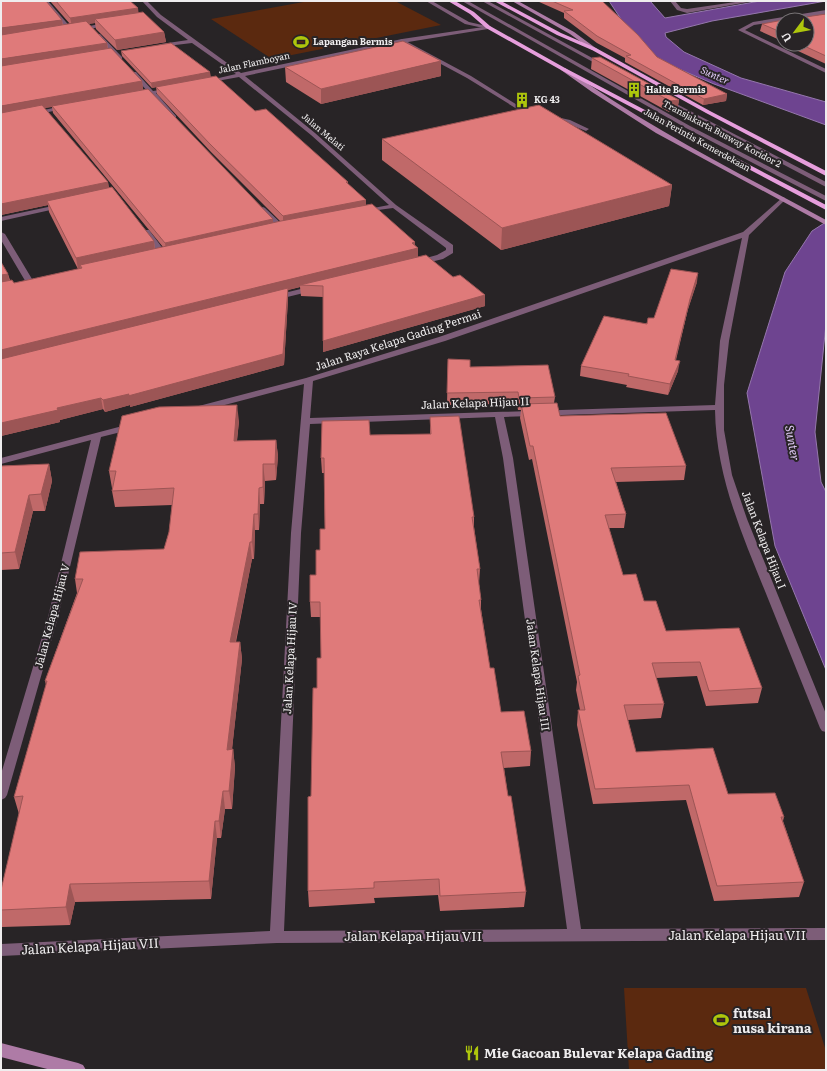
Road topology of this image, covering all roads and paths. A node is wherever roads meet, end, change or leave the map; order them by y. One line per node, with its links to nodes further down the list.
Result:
1 (45, 1): 17 (street)
2 (144, 1): 12 (street, Jalan Melati)
3 (428, 1): 16 (street, Jalan Perintis Kemerdekaan)
4 (451, 1): 16 (highway, Jalan Perintis Kemerdekaan)
5 (464, 1): 48 (street, Transjakarta Busway Koridor 2)
6 (484, 1): 29 (street)
7 (497, 1): 22 (highway)
8 (514, 1): 22 (main road)
9 (672, 1): 10 (street)
10 (752, 1)
11 (826, 12): 30 (street)
12 (159, 16): 13 (street); 19 (street, Jalan Melati)
13 (151, 18)
14 (113, 24): 15 (street)
15 (90, 27): 17 (street); 24 (street)
16 (488, 27): 20 (street, Jalan Flamboyan); 27 (highway, Jalan Perintis Kemerdekaan)
17 (70, 30): 18 (street)
18 (62, 31)
19 (192, 40): 21 (street); 31 (street, Jalan Melati)
20 (402, 41): 31 (street, Jalan Flamboyan); 42 (street)
21 (154, 47)
22 (594, 49): 43 (highway)
23 (124, 52): 24 (street)
24 (116, 54): 25 (street); 26 (street)
25 (108, 55)
26 (126, 65)
27 (562, 69): 45 (main road, Jalan Perintis Kemerdekaan); 48 (highway, Jalan Perintis Kemerdekaan)
28 (131, 70): 34 (street)
29 (613, 71)
30 (826, 71)
31 (240, 76): 32 (street, Jalan Flamboyan); 49 (street, Jalan Melati)
32 (203, 82)
33 (174, 88): 34 (street)
34 (152, 92): 35 (street); 41 (street)
35 (129, 96)
36 (661, 98): 44 (street, Transjakarta Busway Koridor 2)
37 (76, 106): 38 (street)
38 (46, 111): 39 (street); 40 (street)
39 (31, 114)
40 (51, 117)
41 (177, 120)
42 (586, 129)
43 (826, 174)
44 (826, 185)
45 (783, 200): 52 (main road, Jalan Perintis Kemerdekaan); 56 (street, Jalan Raya Kelapa Gading Permai)
46 (255, 201): 54 (street)
47 (70, 204): 51 (street)
48 (826, 205)
49 (394, 206): 50 (street); 58 (street, Jalan Melati)
50 (356, 213)
51 (1, 219)
52 (826, 223)
53 (139, 224): 57 (street)
54 (281, 228)
55 (1, 234): 59 (street)
56 (746, 234): 62 (street, Jalan Raya Kelapa Gading Permai); 63 (street, Jalan Kelapa Hijau I)
57 (163, 254)
58 (413, 264)
59 (31, 284)
60 (318, 287): 61 (street)
61 (265, 300)
62 (309, 380): 64 (street, Jalan Raya Kelapa Gading Permai); 66 (street, Jalan Kelapa Hijau IV)
63 (719, 407): 65 (street, Jalan Kelapa Hijau II); 70 (street, Jalan Kelapa Hijau I)
64 (192, 411)
65 (499, 414): 66 (street, Jalan Kelapa Hijau II); 73 (street, Jalan Kelapa Hijau III)
66 (305, 421): 74 (street, Jalan Kelapa Hijau IV)
67 (141, 424): 68 (street)
68 (97, 435): 69 (street); 71 (street, Jalan Kelapa Hijau V)
69 (1, 461)
70 (826, 728)
71 (1, 795)
72 (826, 934): 73 (street, Jalan Kelapa Hijau VII)
73 (576, 936): 74 (street, Jalan Kelapa Hijau VII)
74 (277, 937): 75 (street, Jalan Kelapa Hijau VII)
75 (1, 950)
76 (1, 1050): 77 (main road)
77 (78, 1070)

